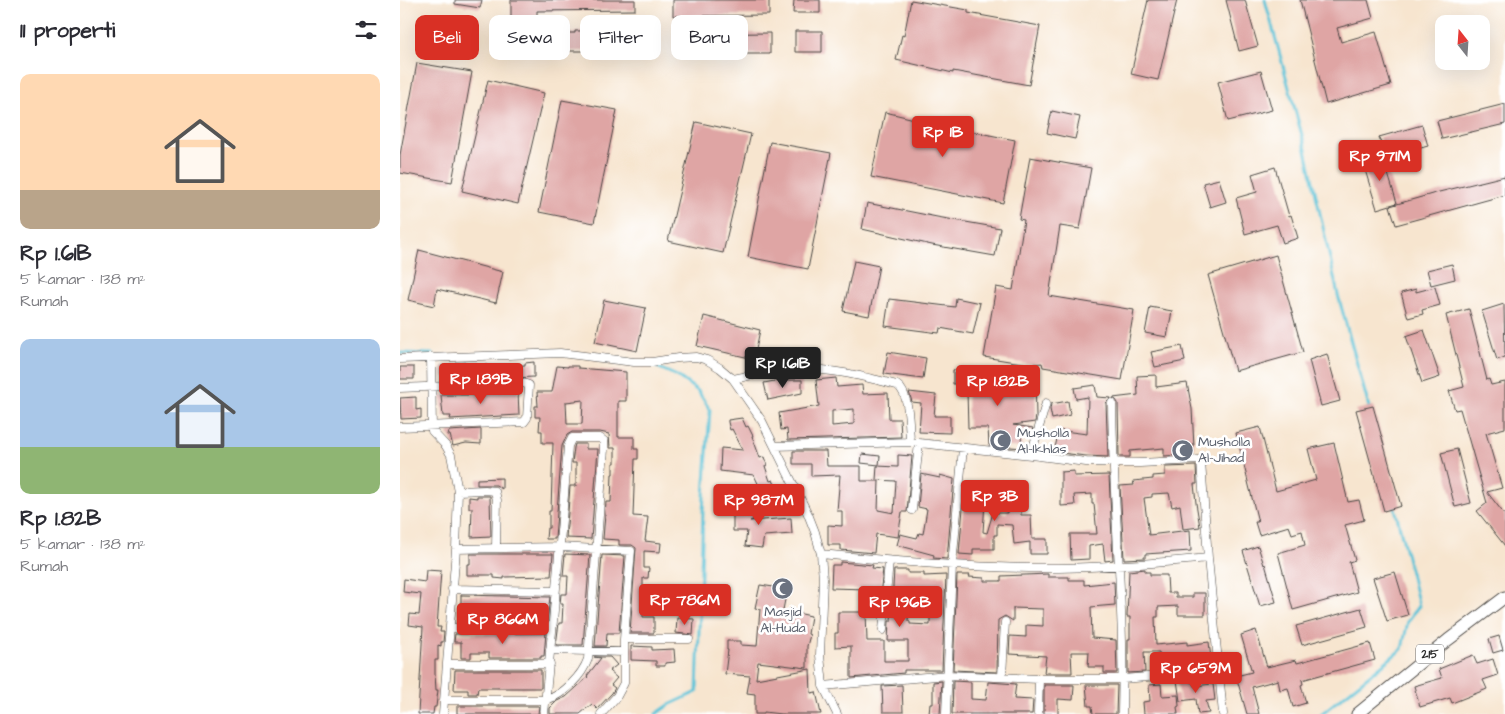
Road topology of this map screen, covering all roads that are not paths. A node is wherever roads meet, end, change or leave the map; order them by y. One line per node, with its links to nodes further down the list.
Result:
1 (432, 357): 2 (street); 3 (street); 4 (street)
2 (400, 359)
3 (733, 379): 10 (street); 12 (street)
4 (432, 386): 5 (street); 8 (street); 8 (street)
5 (400, 388)
6 (1046, 402): 14 (street)
7 (1112, 403): 15 (street)
8 (432, 425): 9 (street); 16 (street)
9 (400, 427)
10 (910, 442): 11 (street); 12 (street)
11 (919, 443): 13 (street); 17 (street)
12 (774, 446): 22 (street)
13 (963, 448): 14 (street); 25 (street)
14 (1031, 454): 15 (street)
15 (1112, 463): 23 (street); 26 (street)
16 (458, 491): 19 (street); 21 (street)
17 (912, 510)
18 (560, 547): 19 (street); 20 (street); 20 (street); 28 (street)
19 (496, 548): 21 (street)
20 (596, 548): 34 (street); 37 (street)
21 (456, 549): 27 (street)
22 (821, 554): 24 (street); 46 (street)
23 (1208, 558): 26 (street); 41 (street)
24 (889, 561): 25 (street); 33 (street)
25 (952, 565): 26 (street); 42 (street)
26 (1119, 566): 45 (street)
27 (452, 589): 28 (street); 32 (street)
28 (555, 591): 31 (street)
29 (1505, 597): 57 (main road, 215)
30 (1005, 622): 43 (street)
31 (551, 627): 32 (street); 36 (street)
32 (450, 628): 39 (street)
33 (883, 630)
34 (624, 639): 35 (street); 38 (street)
35 (689, 639)
36 (550, 650): 37 (street); 40 (street)
37 (588, 651): 38 (street); 48 (street)
38 (624, 652): 51 (street)
39 (447, 664): 40 (street); 47 (street)
40 (550, 664): 48 (street)
41 (1218, 671): 45 (street); 56 (street)
42 (948, 675): 43 (street); 46 (street); 53 (street)
43 (1002, 676): 44 (street)
44 (1039, 679): 45 (street); 54 (street)
45 (1123, 679): 55 (street)
46 (823, 686): 52 (street)
47 (445, 700): 48 (street); 49 (street)
48 (546, 700): 50 (street)
49 (443, 714)
50 (544, 714)
51 (601, 714)
52 (838, 714)
53 (946, 714)
54 (1038, 714)
55 (1122, 714)
56 (1223, 714)
57 (1357, 714)

